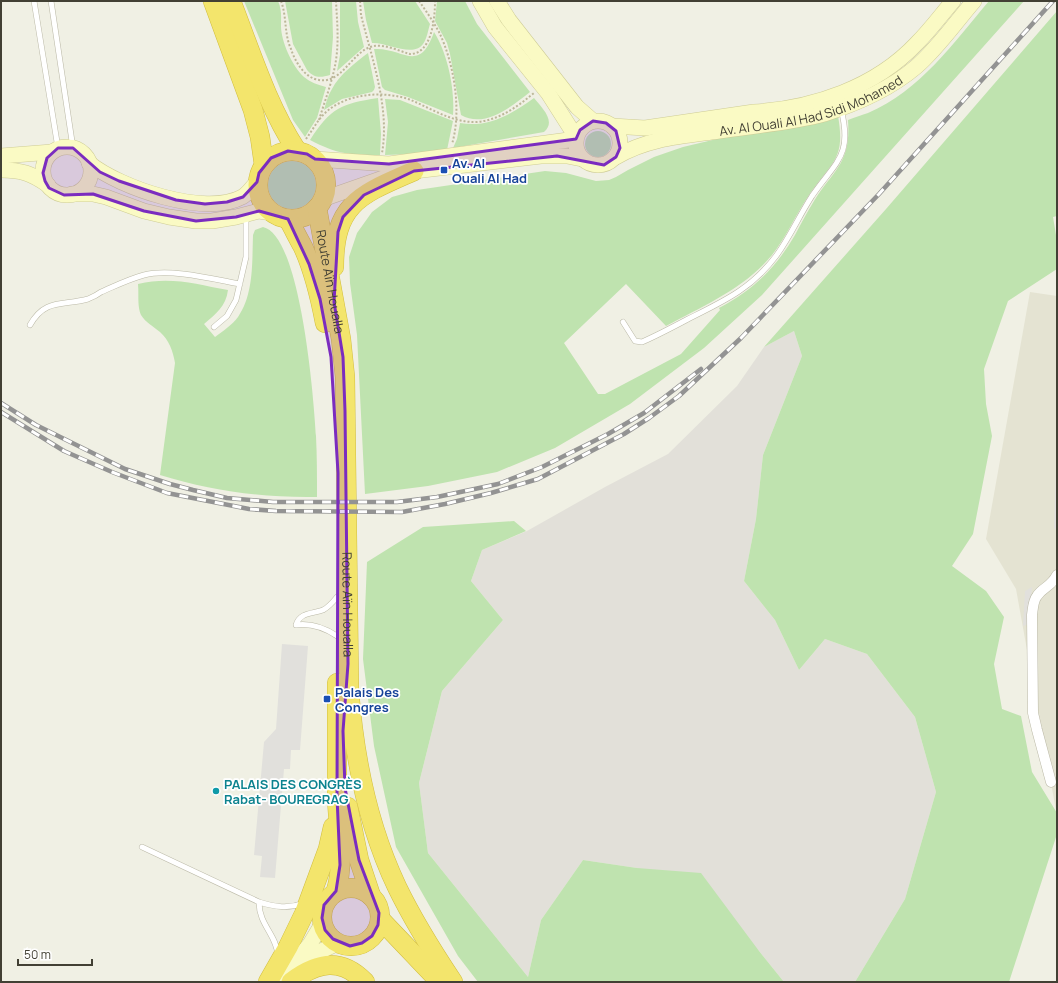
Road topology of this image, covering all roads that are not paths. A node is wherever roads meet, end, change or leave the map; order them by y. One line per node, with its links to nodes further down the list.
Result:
1 (34, 1): 14 (lane)
2 (51, 1): 14 (lane)
3 (213, 1): 22 (highway)
4 (231, 1): 13 (highway)
5 (480, 1): 12 (street)
6 (497, 1): 10 (street)
7 (953, 1): 11 (street, Av. Al Ouali Al Had Sidi Mohamed)
8 (974, 1): 9 (street, Av. Al Ouali Al Had Sidi Mohamed)
9 (840, 108): 16 (street, Av. Al Ouali Al Had Sidi Mohamed); 30 (lane)
10 (593, 121): 11 (street); 12 (street)
11 (612, 126): 16 (street)
12 (576, 138): 17 (street); 18 (street)
13 (302, 145): 17 (highway); 22 (highway)
14 (61, 150): 15 (street); 19 (street); 23 (street)
15 (1, 156)
16 (616, 157): 18 (street)
17 (315, 159): 25 (highway)
18 (582, 159): 21 (street)
19 (89, 163): 22 (street); 24 (street)
20 (1, 170): 23 (street)
21 (414, 171): 25 (street); 29 (highway)
22 (261, 173): 27 (highway)
23 (48, 185): 24 (street)
24 (72, 194): 26 (street)
25 (320, 203): 27 (highway); 29 (highway, Route Aïn Houalla)
26 (246, 215): 27 (street); 28 (lane)
27 (280, 216): 34 (highway, Route Aïn Houalla)
28 (240, 284): 31 (lane); 32 (lane)
29 (334, 302): 36 (highway, Route Aïn Houalla)
30 (623, 322)
31 (30, 324)
32 (214, 327)
33 (1057, 575): 37 (street)
34 (337, 597): 35 (highway, Route Aïn Houalla); 35 (lane)
35 (337, 636): 38 (highway, Route Aïn Houalla)
36 (348, 664): 41 (highway); 53 (highway, Route Aïn Houalla)
37 (1051, 782)
38 (337, 797): 40 (highway, Route Aïn Houalla); 42 (highway)
39 (142, 847): 43 (lane)
40 (336, 891): 41 (highway); 45 (highway)
41 (371, 896): 44 (highway)
42 (308, 901): 43 (lane); 47 (highway)
43 (259, 902): 47 (lane)
44 (380, 919): 46 (highway); 52 (highway)
45 (322, 924): 46 (highway); 47 (street)
46 (344, 944): 48 (street); 51 (highway)
47 (274, 977)
48 (288, 982)
49 (291, 982): 50 (highway)
50 (365, 982)
51 (372, 982)
52 (440, 982)
53 (453, 982)

